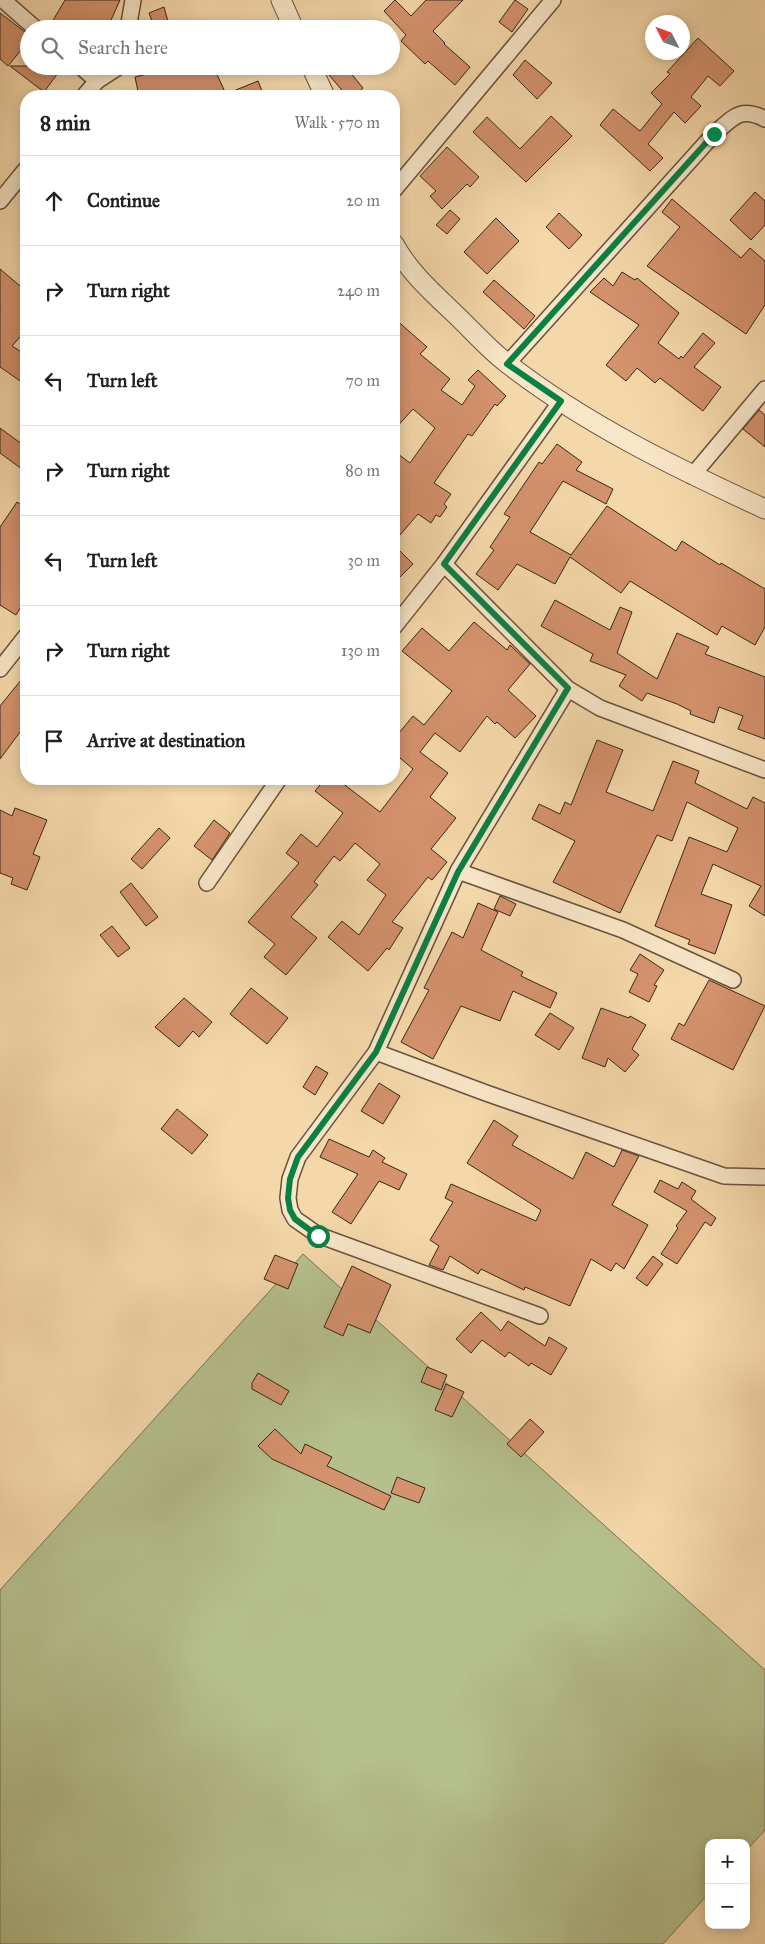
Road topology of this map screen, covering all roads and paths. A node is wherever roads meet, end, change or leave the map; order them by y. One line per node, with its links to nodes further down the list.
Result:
1 (3, 0): 5 (street)
2 (133, 0): 6 (street)
3 (280, 0): 7 (street)
4 (553, 0): 16 (street)
5 (26, 20)
6 (130, 20)
7 (290, 20)
8 (90, 75): 11 (street)
9 (106, 75): 11 (street)
10 (316, 75): 13 (street)
11 (97, 81): 12 (street)
12 (89, 90)
13 (323, 90)
14 (765, 118): 19 (street)
15 (20, 176): 17 (street)
16 (400, 183)
17 (0, 201)
18 (400, 254): 19 (street)
19 (507, 364): 21 (street)
20 (765, 389): 22 (street)
21 (561, 401): 22 (street); 24 (street)
22 (692, 476): 23 (street)
23 (765, 508)
24 (444, 564): 25 (street); 28 (street)
25 (400, 619)
26 (20, 644): 27 (street)
27 (0, 669)
28 (568, 688): 29 (street); 31 (street)
29 (765, 770)
30 (275, 785): 32 (street)
31 (458, 872): 33 (street); 34 (street)
32 (207, 884)
33 (733, 980)
34 (376, 1052): 35 (street); 36 (street)
35 (765, 1177)
36 (540, 1316)

